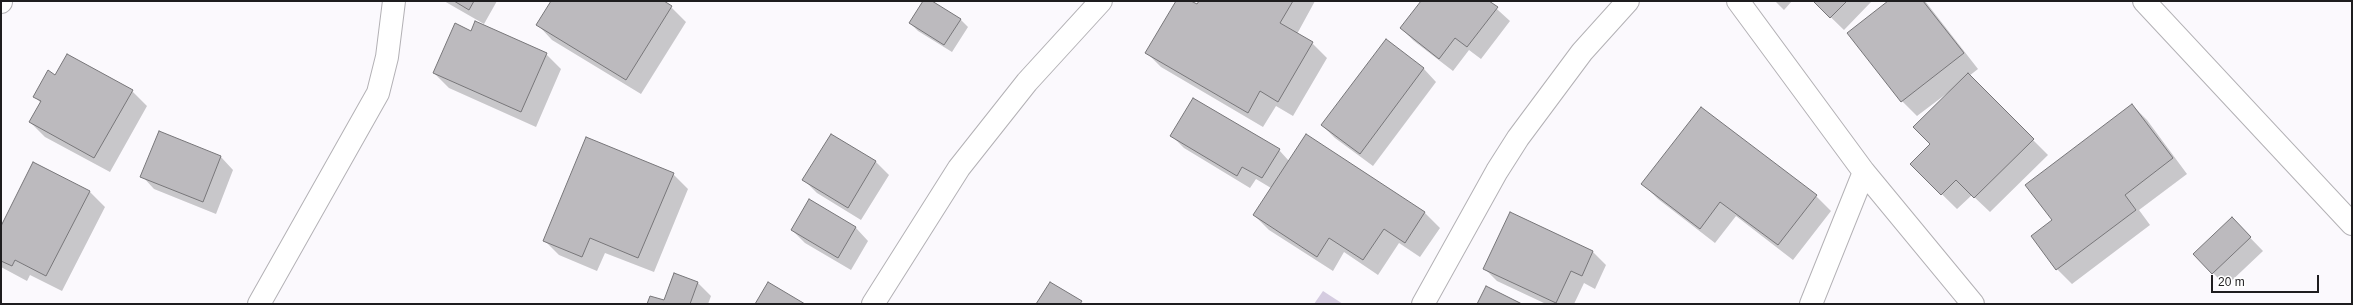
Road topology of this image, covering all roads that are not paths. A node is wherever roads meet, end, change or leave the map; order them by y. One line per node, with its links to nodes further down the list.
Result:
1 (394, 1): 8 (street)
2 (1101, 1): 9 (street)
3 (1628, 1): 10 (street)
4 (1738, 1): 6 (street)
5 (2144, 1): 7 (street)
6 (1864, 172): 11 (street); 12 (street)
7 (2352, 224)
8 (259, 304)
9 (873, 304)
10 (1423, 304)
11 (1811, 304)
12 (1973, 304)

